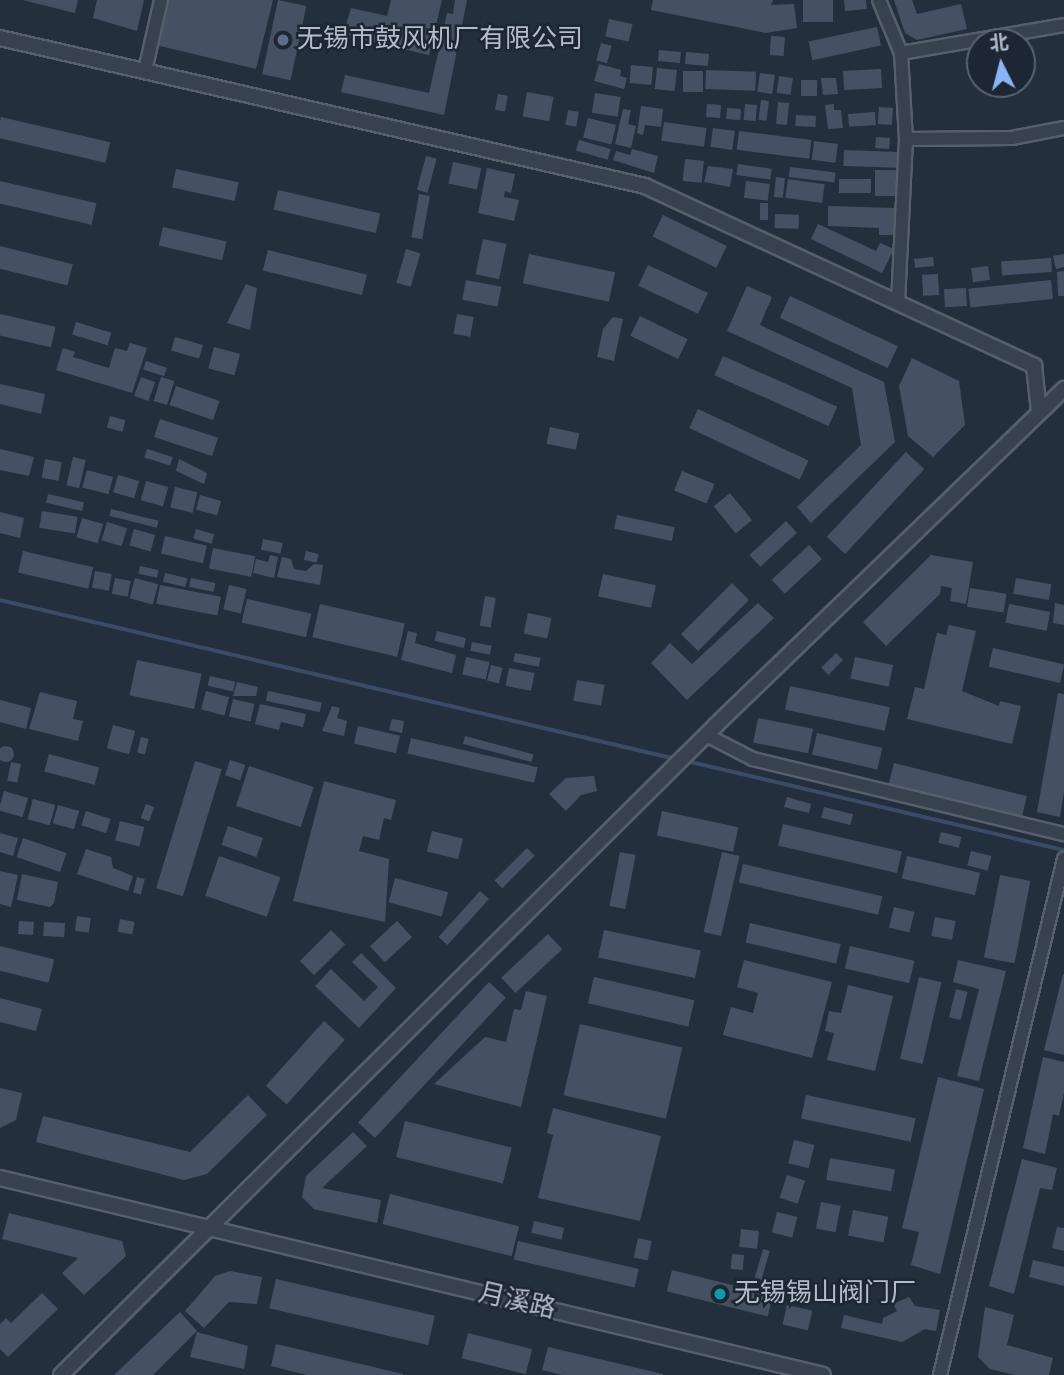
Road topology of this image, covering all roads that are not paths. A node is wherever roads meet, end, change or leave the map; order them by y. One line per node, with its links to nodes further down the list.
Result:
1 (161, 0): 6 (street)
2 (879, 0): 5 (street)
3 (1064, 25): 5 (street)
4 (0, 38): 6 (street)
5 (901, 53): 8 (street)
6 (145, 71): 9 (street)
7 (1064, 128): 8 (street)
8 (906, 139): 9 (street)
9 (898, 302): 11 (street)
10 (1064, 389): 11 (street)
11 (1040, 411): 12 (street)
12 (706, 735): 13 (street); 16 (street)
13 (1064, 834)
14 (1064, 859): 19 (street)
15 (0, 1178): 16 (street, 月溪路)
16 (211, 1229): 17 (street); 18 (street, 月溪路)
17 (61, 1375)
18 (823, 1375)
19 (940, 1375)

